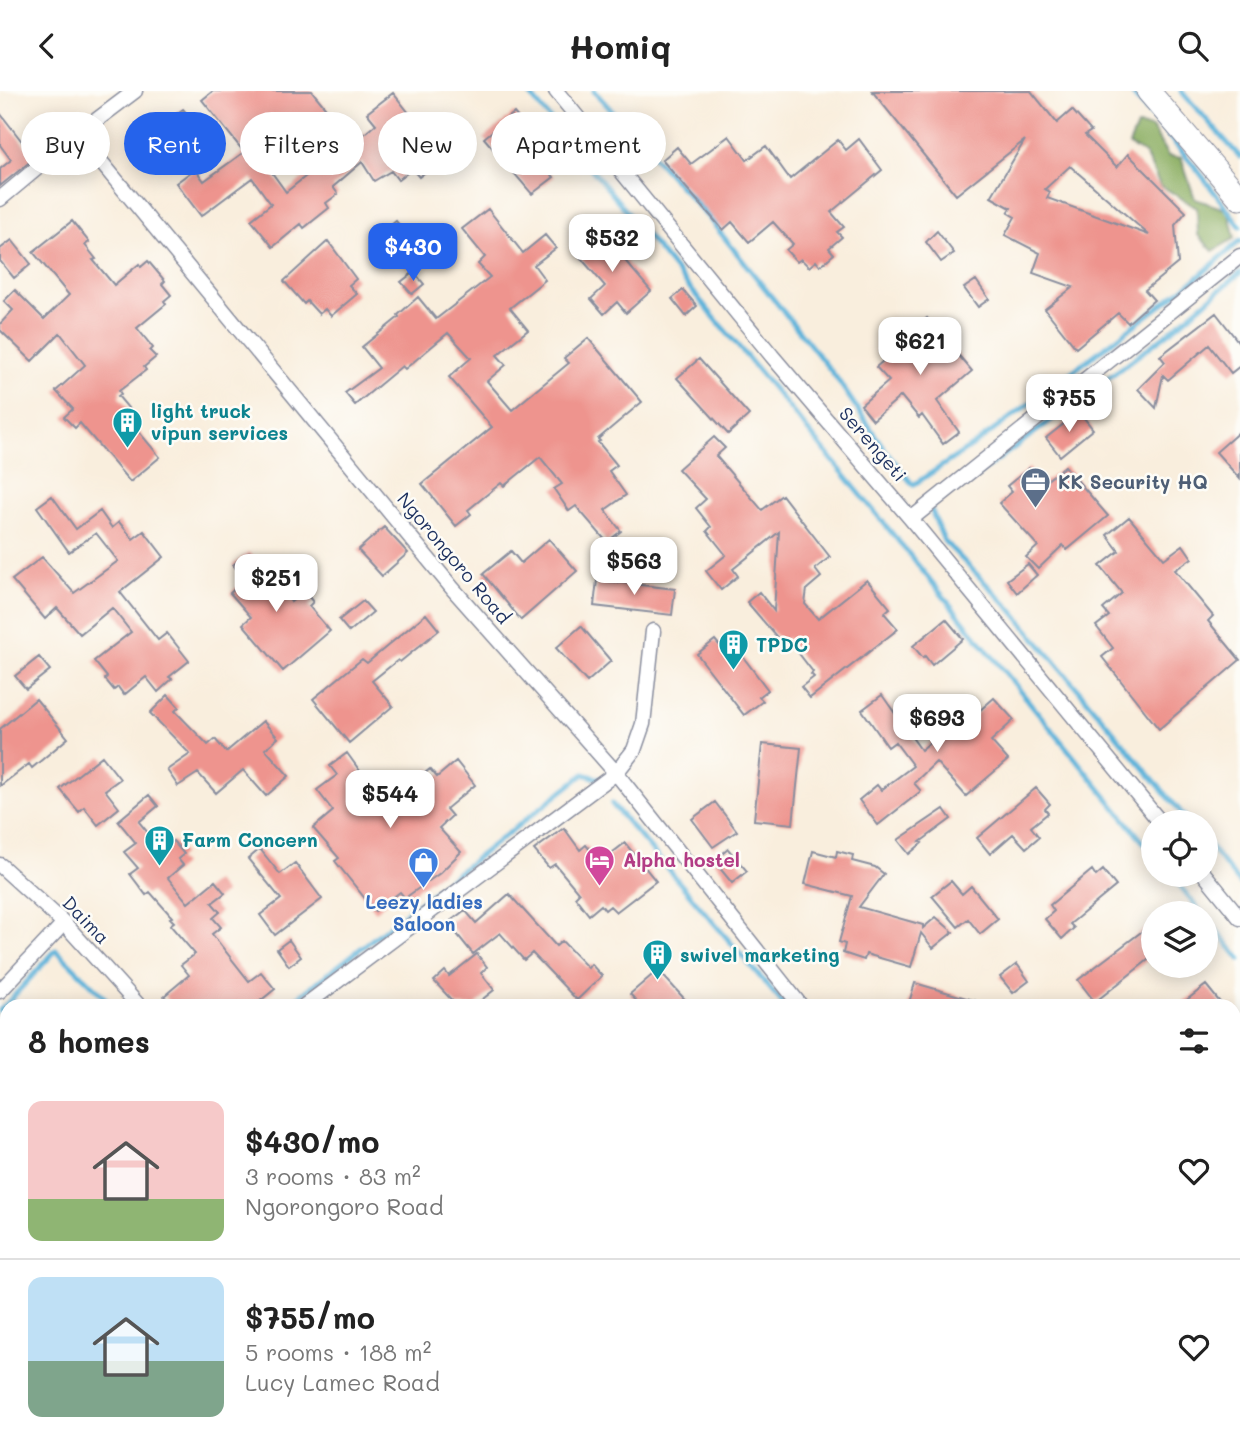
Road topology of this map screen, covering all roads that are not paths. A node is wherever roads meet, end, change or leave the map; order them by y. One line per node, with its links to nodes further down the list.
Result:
1 (135, 91): 4 (street)
2 (556, 91): 10 (street, Serengeti)
3 (1148, 91): 7 (main road)
4 (107, 112)
5 (110, 173): 12 (street, Ngorongoro Road)
6 (29, 175): 8 (street)
7 (1240, 198)
8 (0, 199)
9 (1240, 256): 10 (street)
10 (911, 519): 13 (street, Serengeti)
11 (653, 631): 12 (street)
12 (616, 773): 20 (street); 21 (street, Ngorongoro Road)
13 (1150, 810)
14 (0, 865): 17 (street, Daima)
15 (1215, 887): 16 (street)
16 (1240, 918)
17 (64, 923): 18 (street); 19 (street, Daima)
18 (0, 991)
19 (133, 999)
20 (313, 999)
21 (795, 999)

